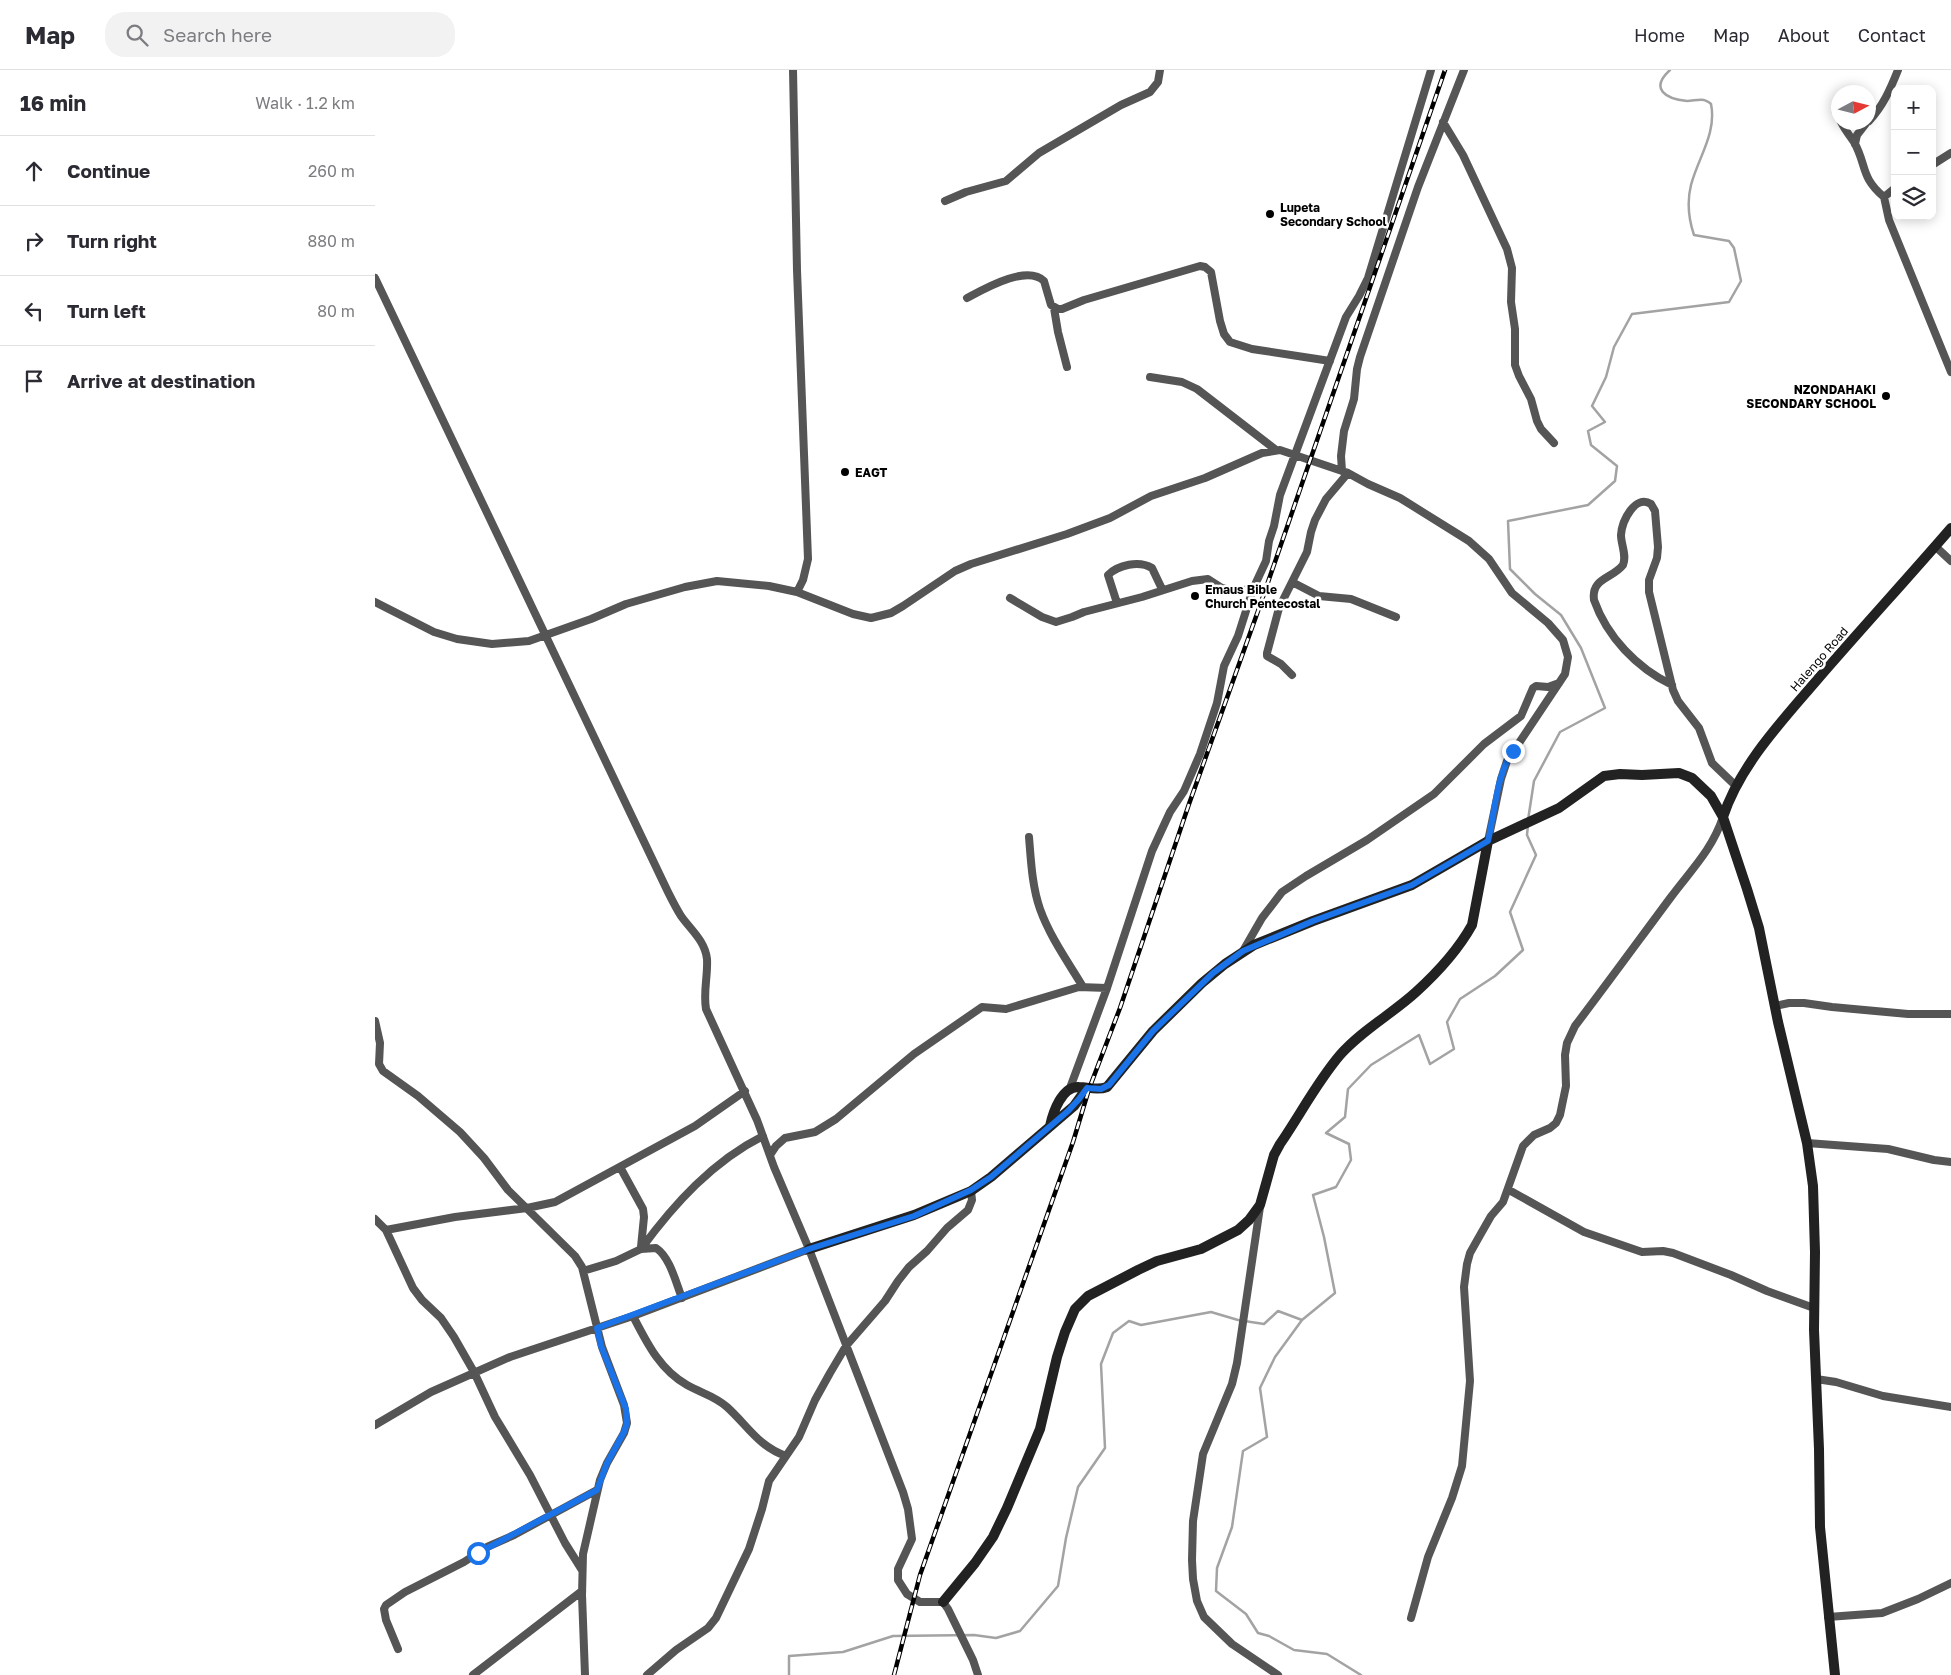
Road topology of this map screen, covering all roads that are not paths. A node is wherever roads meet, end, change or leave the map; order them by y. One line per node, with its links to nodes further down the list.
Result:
1 (793, 70): 33 (street)
2 (1160, 70): 15 (street)
3 (1431, 70): 19 (street)
4 (1464, 70): 7 (street)
5 (1897, 70): 6 (street)
6 (1876, 113)
7 (1443, 122): 23 (street); 26 (street)
8 (1846, 130): 10 (street)
9 (1861, 130): 10 (street)
10 (1855, 144): 14 (street)
11 (1951, 153): 12 (street)
12 (1936, 162)
13 (1891, 191): 14 (street)
14 (1884, 197): 21 (street)
15 (945, 201)
16 (375, 278): 38 (street)
17 (967, 298): 18 (street)
18 (1054, 308): 19 (street); 20 (street)
19 (1330, 361): 25 (street)
20 (1067, 367)
21 (1951, 372)
22 (1150, 377): 24 (street)
23 (1555, 443)
24 (1276, 450): 25 (street); 33 (street)
25 (1296, 455): 26 (street); 32 (street)
26 (1345, 472): 30 (street); 40 (street)
27 (1951, 528): 28 (street, Halengo Road)
28 (1935, 547): 29 (street); 42 (street, Halengo Road)
29 (1951, 561)
30 (1292, 582): 37 (street); 39 (street)
31 (1162, 589): 32 (street); 36 (street); 36 (street)
32 (1253, 589): 48 (street)
33 (797, 592): 38 (street)
34 (1011, 598): 36 (street)
35 (375, 602): 38 (street)
36 (1117, 603)
37 (1395, 617)
38 (545, 634): 54 (street)
39 (1292, 675)
40 (1559, 683): 45 (street); 46 (street)
41 (1672, 685): 41 (street); 42 (street)
42 (1736, 786): 43 (street, Halengo Road)
43 (1723, 818): 45 (street); 49 (street); 62 (street)
44 (1029, 837): 47 (street)
45 (1493, 838): 46 (street); 63 (street)
46 (1243, 951): 53 (street)
47 (1083, 987): 48 (street); 58 (street)
48 (1107, 988): 52 (street)
49 (1775, 1006): 50 (street); 57 (street)
50 (1951, 1014)
51 (375, 1021): 64 (street)
52 (1070, 1088): 53 (street); 55 (street)
53 (1087, 1088): 55 (street)
54 (745, 1091): 56 (street); 60 (street)
55 (1049, 1126): 61 (street)
56 (763, 1136): 58 (street); 67 (street)
57 (1807, 1143): 59 (street); 71 (street)
58 (770, 1155): 68 (street)
59 (1951, 1162)
60 (620, 1166): 64 (street); 67 (street)
61 (971, 1190): 68 (street); 74 (street)
62 (1509, 1190): 71 (street); 87 (street)
63 (1260, 1205): 85 (street); 93 (street)
64 (527, 1208): 66 (street); 69 (street)
65 (375, 1219): 66 (street)
66 (386, 1230): 75 (street)
67 (641, 1249): 69 (street); 70 (street)
68 (809, 1249): 70 (street); 74 (street)
69 (583, 1271): 73 (street)
70 (682, 1298): 72 (street)
71 (1814, 1308): 76 (street)
72 (633, 1316): 73 (street); 79 (street)
73 (597, 1328): 75 (street); 80 (street)
74 (846, 1346): 79 (street); 85 (street)
75 (474, 1372): 78 (street); 81 (street)
76 (1816, 1379): 77 (street); 86 (street)
77 (1951, 1407)
78 (375, 1425)
79 (786, 1456): 91 (street)
80 (597, 1490): 81 (street); 82 (street)
81 (550, 1515): 82 (street); 88 (street)
82 (582, 1570): 84 (street)
83 (1951, 1582): 86 (street)
84 (582, 1591): 89 (street); 90 (street)
85 (943, 1602): 92 (street)
86 (1828, 1616): 94 (street)
87 (1411, 1618)
88 (398, 1649)
89 (473, 1675)
90 (585, 1675)
91 (647, 1675)
92 (977, 1675)
93 (1278, 1675)
94 (1835, 1675)

